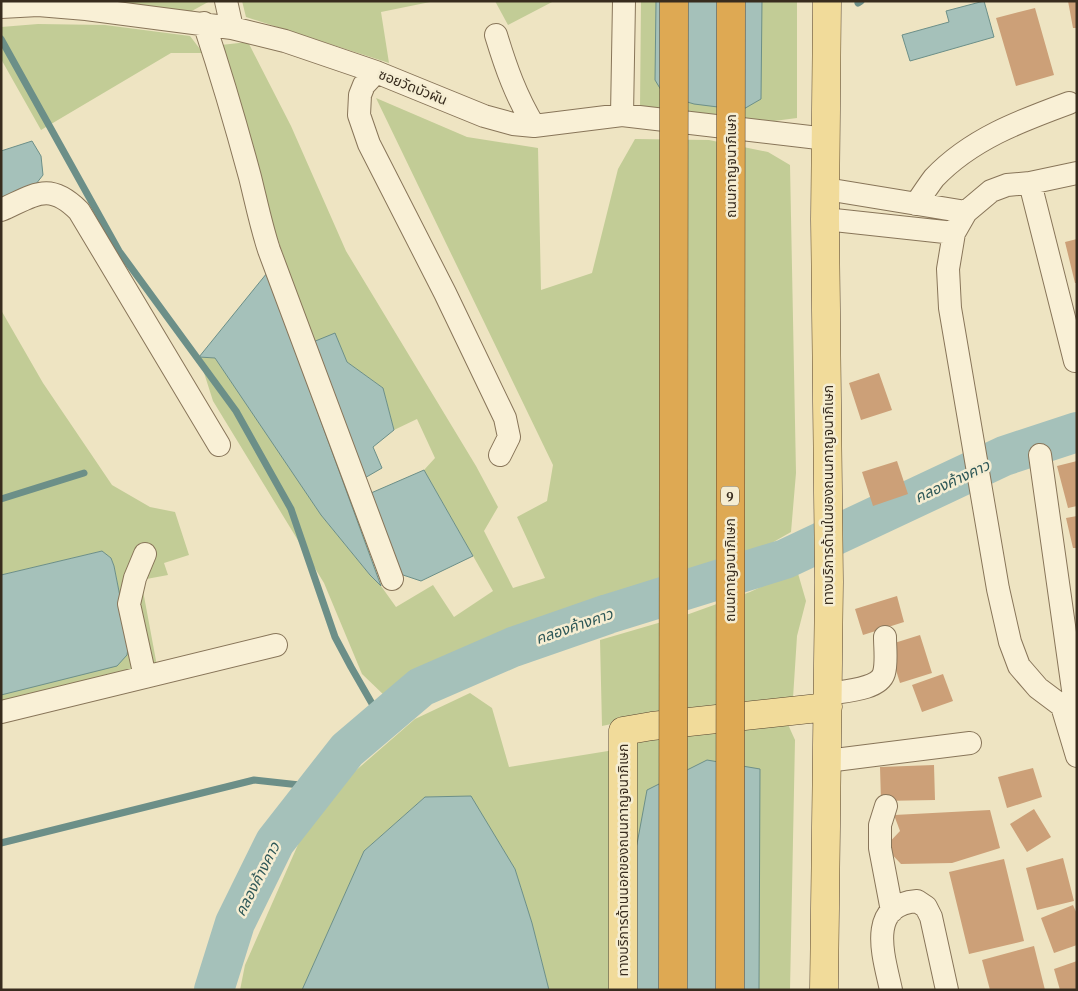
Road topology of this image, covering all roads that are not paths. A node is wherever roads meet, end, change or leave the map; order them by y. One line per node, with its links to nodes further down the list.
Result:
1 (226, 1): 8 (street)
2 (624, 1): 12 (street)
3 (674, 1): 41 (highway, bridge)
4 (731, 1): 42 (highway, ถนนกาญจนาภิเษก / 9, bridge)
5 (827, 1): 14 (main road, ทางบริการด้านในของถนนกาญจนาภิเษก)
6 (1, 7): 7 (street, ซอยวัดบัวผัน)
7 (204, 23): 8 (street, ซอยวัดบัวผัน); 28 (street)
8 (232, 28): 10 (street, ซอยวัดบัวผัน)
9 (496, 35): 13 (street)
10 (376, 72): 13 (street, ซอยวัดบัวผัน); 25 (street)
11 (1069, 103): 18 (street)
12 (622, 115): 13 (street, ซอยวัดบัวผัน); 14 (street, ซอยวัดบัวผัน)
13 (534, 126)
14 (827, 139): 17 (main road, ทางบริการด้านในของถนนกาญจนาภิเษก)
15 (1077, 173): 16 (street)
16 (1030, 183): 20 (street); 23 (street)
17 (826, 189): 18 (street); 21 (main road, ทางบริการด้านในของถนนกาญจนาภิเษก)
18 (916, 204): 20 (street)
19 (1, 210): 24 (street)
20 (966, 212): 22 (street)
21 (825, 219): 22 (street); 32 (main road, ทางบริการด้านในของถนนกาญจนาภิเษก)
22 (954, 233): 33 (street)
23 (1076, 360)
24 (219, 445)
25 (500, 455)
26 (1040, 455): 33 (street)
27 (145, 554): 31 (street)
28 (392, 579)
29 (885, 637): 32 (street)
30 (276, 645): 31 (street)
31 (145, 677): 34 (street)
32 (828, 700): 37 (main road, ทางบริการด้านในของถนนกาญจนาภิเษก); 40 (main road, ทางบริการด้านนอกของถนนกาญจนาภิเษก)
33 (1072, 710): 36 (street)
34 (1, 712)
35 (970, 742): 37 (street)
36 (1077, 756)
37 (827, 761): 43 (main road, ทางบริการด้านในของถนนกาญจนาภิเษก)
38 (886, 806): 39 (street)
39 (892, 910): 44 (street); 45 (street)
40 (623, 990)
41 (673, 990)
42 (730, 990)
43 (824, 990)
44 (890, 990)
45 (946, 990)

